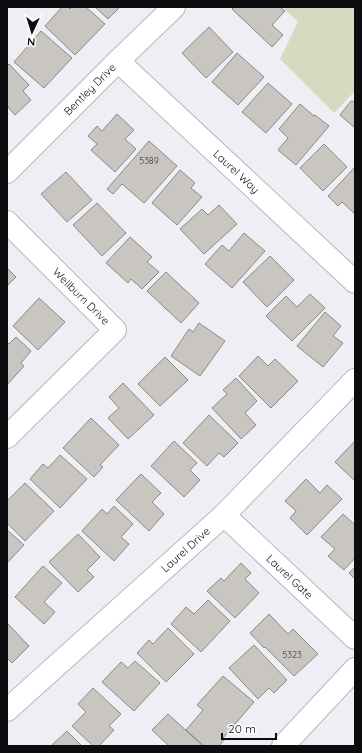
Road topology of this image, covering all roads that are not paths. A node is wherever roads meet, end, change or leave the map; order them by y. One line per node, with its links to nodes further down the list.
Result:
1 (174, 7): 2 (street, Bentley Drive)
2 (118, 61): 3 (street, Bentley Drive); 5 (street, Laurel Way)
3 (7, 172)
4 (7, 222): 7 (street, Wellburn Drive)
5 (355, 282)
6 (355, 380): 8 (street, Laurel Drive)
7 (7, 437)
8 (224, 515): 9 (street, Laurel Gate); 11 (street, Laurel Drive)
9 (355, 638)
10 (355, 669): 12 (street)
11 (7, 710)
12 (282, 746)

